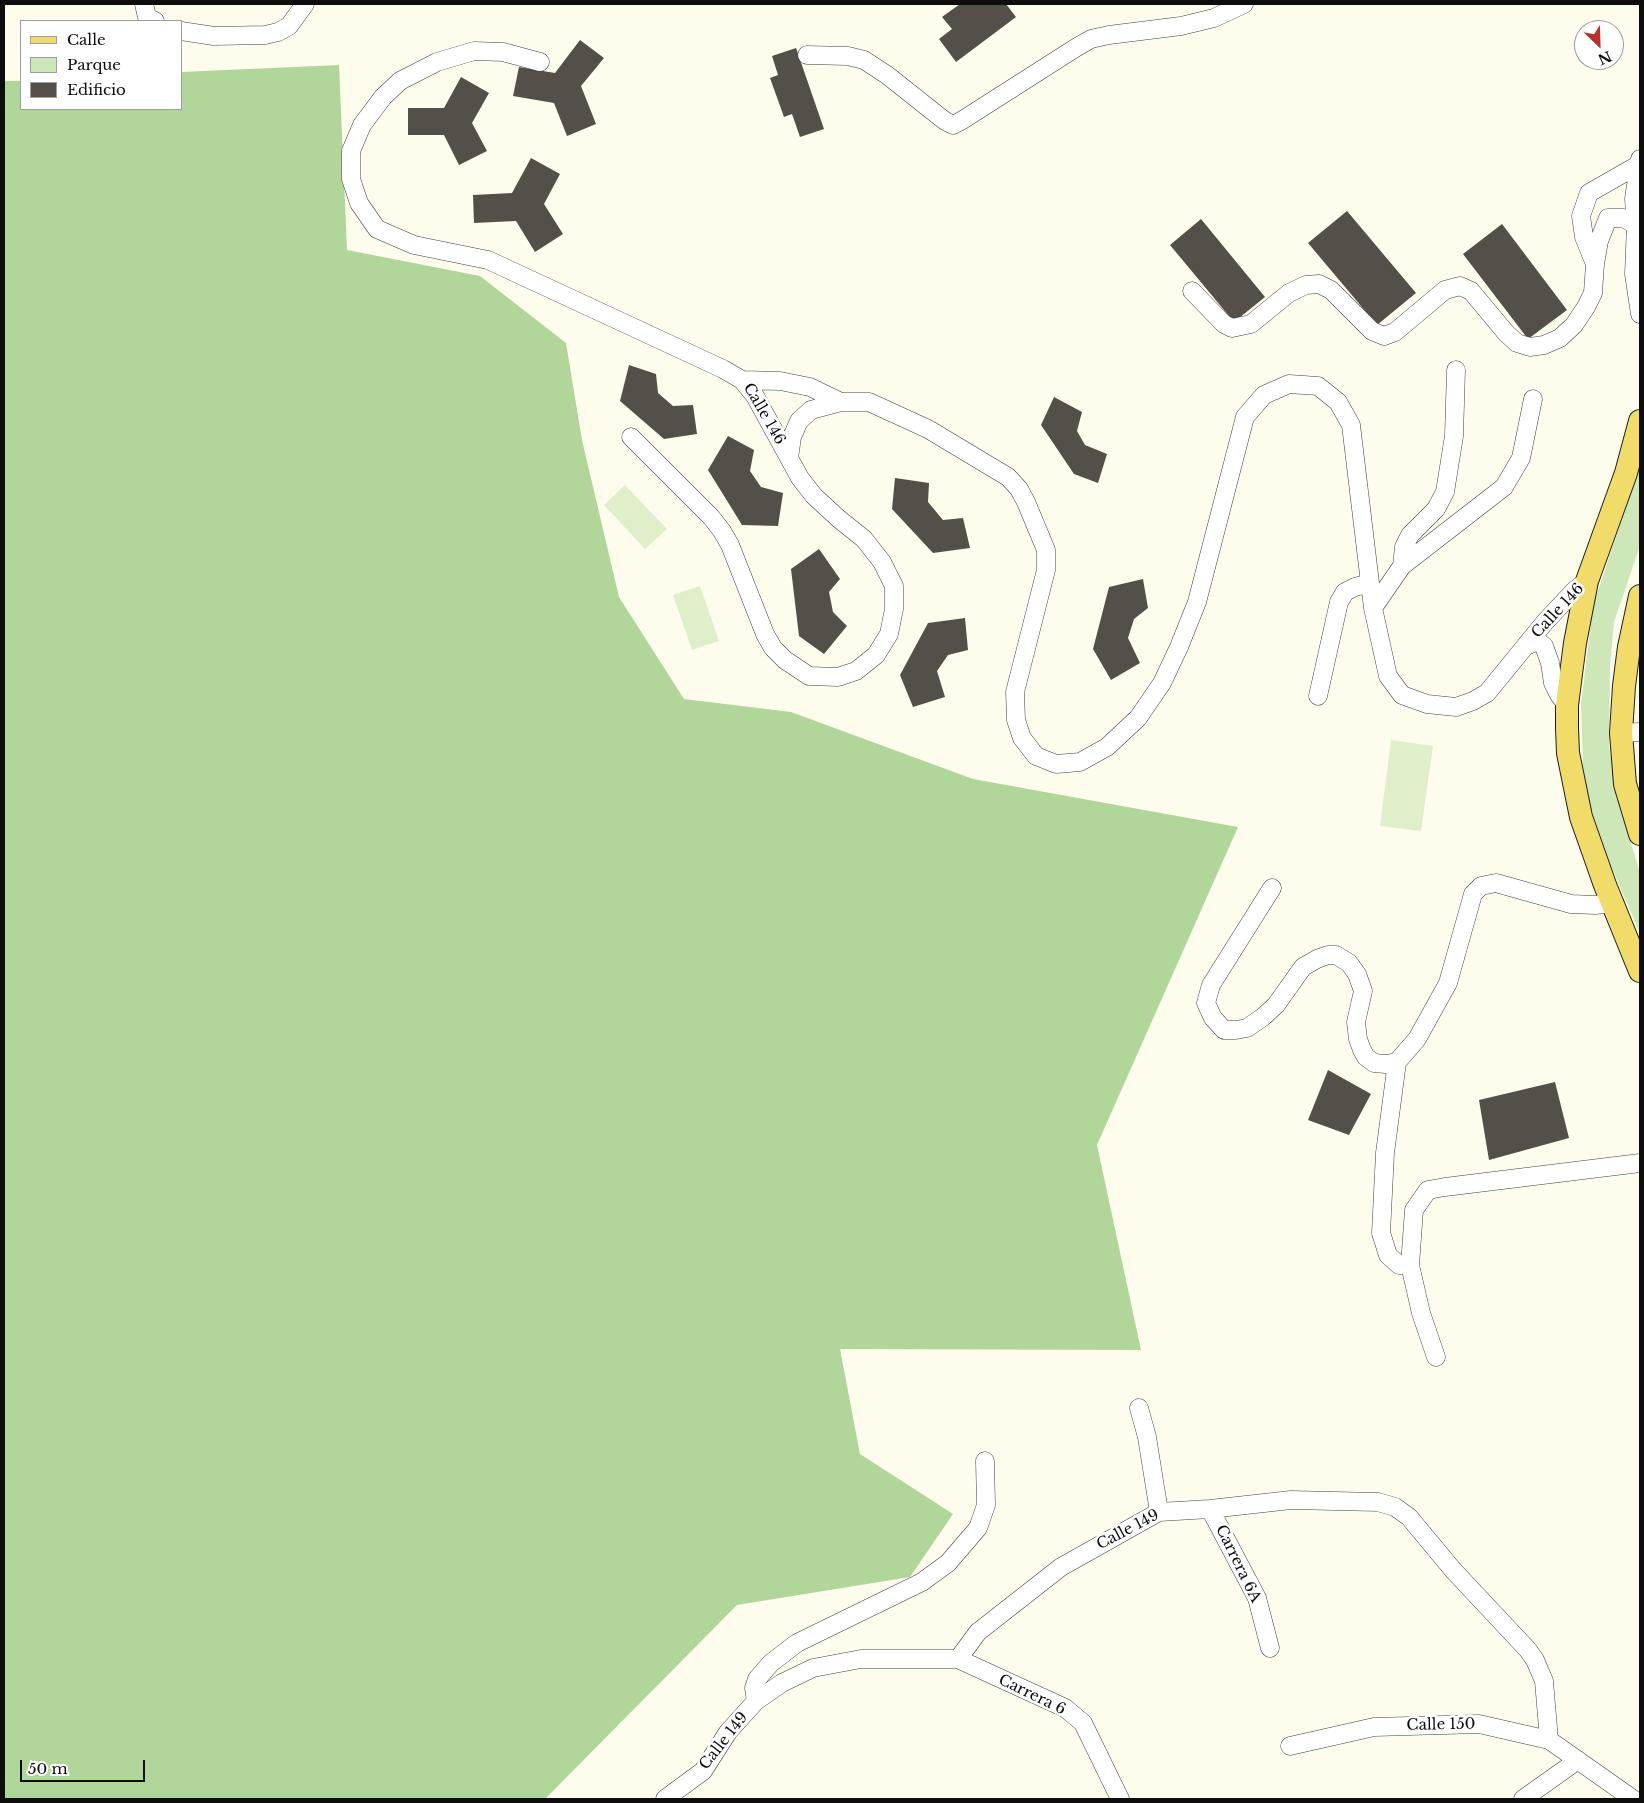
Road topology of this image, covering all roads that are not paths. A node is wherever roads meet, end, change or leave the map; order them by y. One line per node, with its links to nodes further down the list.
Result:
1 (144, 4): 4 (street)
2 (305, 4): 5 (street)
3 (1244, 4): 6 (street)
4 (153, 20)
5 (182, 31)
6 (808, 55)
7 (540, 62): 14 (street)
8 (1639, 162): 9 (street); 10 (street)
9 (1636, 224): 10 (street); 12 (street)
10 (1595, 264): 11 (street)
11 (1192, 290)
12 (1640, 314)
13 (1456, 370): 20 (street)
14 (742, 380): 16 (street, Calle 146); 19 (street, Calle 146)
15 (1533, 400): 20 (street)
16 (841, 402): 19 (street); 22 (street)
17 (1640, 421): 21 (main road)
18 (631, 437): 19 (street, Calle 146)
19 (789, 458)
20 (1402, 566): 24 (street)
21 (1587, 581): 25 (street, Calle 146); 27 (main road)
22 (1370, 583): 24 (street); 26 (street)
23 (1640, 596): 28 (main road)
24 (1373, 608): 25 (street)
25 (1526, 646): 27 (street, Calle 146)
26 (1318, 696)
27 (1567, 705): 31 (main road)
28 (1630, 733): 29 (main road)
29 (1640, 834)
30 (1272, 888): 33 (street)
31 (1613, 903): 32 (main road); 33 (street)
32 (1640, 971)
33 (1397, 1062): 35 (street)
34 (1640, 1163): 35 (street)
35 (1410, 1265): 36 (street)
36 (1436, 1357)
37 (1139, 1408): 40 (street)
38 (985, 1461): 43 (street)
39 (1210, 1509): 40 (street, Calle 149); 41 (street, Carrera 6A); 44 (street, Calle 149)
40 (1159, 1512): 42 (street, Calle 149)
41 (1270, 1648)
42 (958, 1659): 43 (street, Calle 149); 48 (street, Carrera 6)
43 (756, 1701): 47 (street, Calle 149)
44 (1549, 1740): 45 (street, Calle 150); 46 (street, Calle 150)
45 (1290, 1746)
46 (1578, 1760): 49 (street); 50 (street, Calle 150)
47 (665, 1799)
48 (1120, 1799)
49 (1523, 1799)
50 (1633, 1799)

